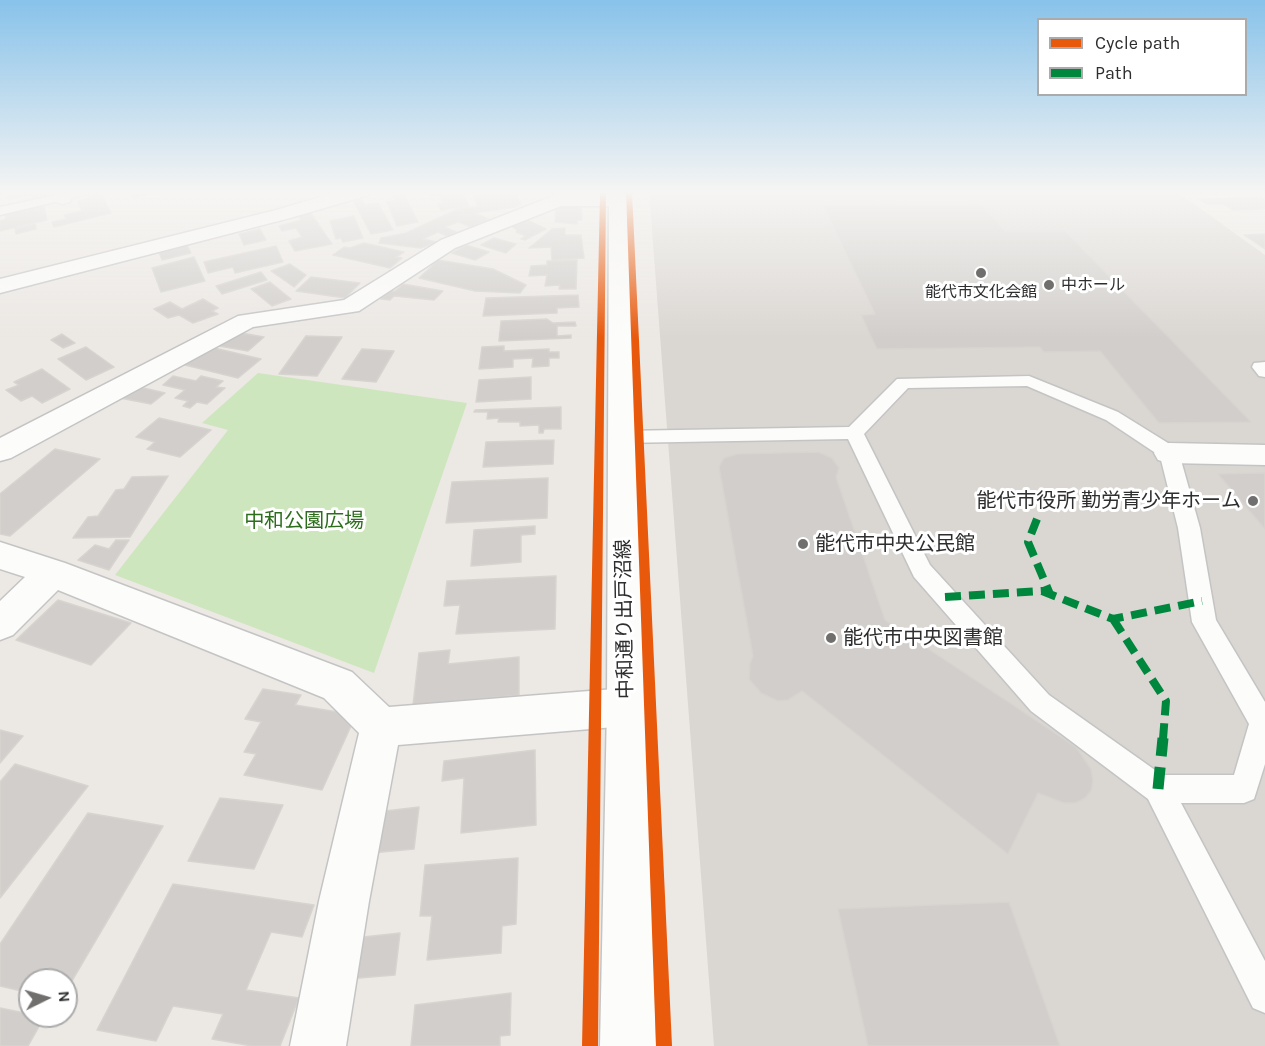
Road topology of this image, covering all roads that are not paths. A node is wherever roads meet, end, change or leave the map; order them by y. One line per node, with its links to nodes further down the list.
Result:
1 (182, 240): 4 (street)
2 (458, 240): 9 (street)
3 (619, 240): 8 (street, 中和通り出戸沼線)
4 (0, 286)
5 (1265, 367): 6 (lane)
6 (1265, 372)
7 (854, 433): 8 (lane); 10 (lane); 17 (lane)
8 (622, 437): 15 (street, 中和通り出戸沼線)
9 (0, 451)
10 (1169, 453): 11 (street); 17 (lane)
11 (1265, 455)
12 (0, 555): 13 (street)
13 (53, 573): 14 (street); 16 (street)
14 (0, 624)
15 (627, 707): 16 (street); 20 (street, 中和通り出戸沼線)
16 (381, 728): 19 (street)
17 (1158, 789): 18 (lane)
18 (1265, 996)
19 (318, 1046)
20 (628, 1046)

